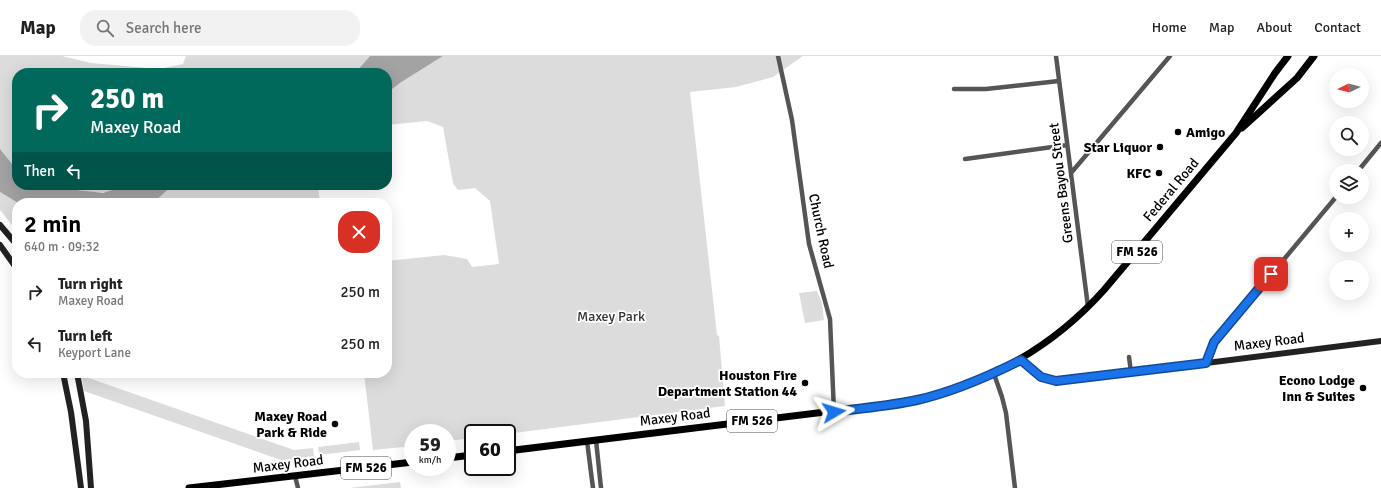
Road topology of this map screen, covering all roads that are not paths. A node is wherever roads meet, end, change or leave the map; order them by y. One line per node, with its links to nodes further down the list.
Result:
1 (778, 56): 32 (street, Church Road)
2 (1056, 56): 6 (street, Greens Bayou Street)
3 (1170, 56): 15 (street)
4 (1288, 56): 8 (main road, Federal Road / FM 526)
5 (1313, 57): 9 (main road, Federal Road / FM 526)
6 (1059, 81): 7 (street); 12 (street, Greens Bayou Street)
7 (954, 88)
8 (1263, 90): 9 (main road); 10 (main road, Federal Road / FM 526)
9 (1274, 100): 10 (main road, Federal Road / FM 526)
10 (1236, 133): 21 (main road, Federal Road / FM 526)
11 (1381, 144): 14 (street)
12 (1067, 145): 13 (street); 15 (street, Greens Bayou Street)
13 (965, 159)
14 (1364, 164)
15 (1071, 173): 21 (street, Greens Bayou Street)
16 (1330, 204): 25 (street)
17 (0, 225): 18 (street)
18 (12, 239)
19 (0, 245): 20 (street)
20 (12, 258)
21 (1088, 308): 24 (main road, Federal Road / FM 526)
22 (1381, 341): 25 (street, Maxey Road)
23 (1129, 358): 26 (street)
24 (1021, 360): 26 (street, Maxey Road); 27 (main road, Maxey Road / FM 526)
25 (1206, 363): 26 (street, Maxey Road)
26 (1131, 372)
27 (994, 374): 32 (main road, Maxey Road / FM 526); 44 (street)
28 (65, 378): 31 (street)
29 (78, 378): 30 (street)
30 (84, 410): 31 (street); 39 (street)
31 (71, 412): 38 (street)
32 (834, 412): 33 (main road, Maxey Road / FM 526)
33 (596, 440): 34 (main road, Maxey Road / FM 526); 43 (street)
34 (587, 441): 35 (main road, Maxey Road / FM 526); 42 (street)
35 (516, 450)
36 (404, 463): 37 (main road, Maxey Road / FM 526)
37 (296, 476): 40 (main road, Maxey Road / FM 526); 41 (street)
38 (80, 488)
39 (92, 488)
40 (189, 488)
41 (298, 488)
42 (593, 488)
43 (602, 488)
44 (1015, 488)

